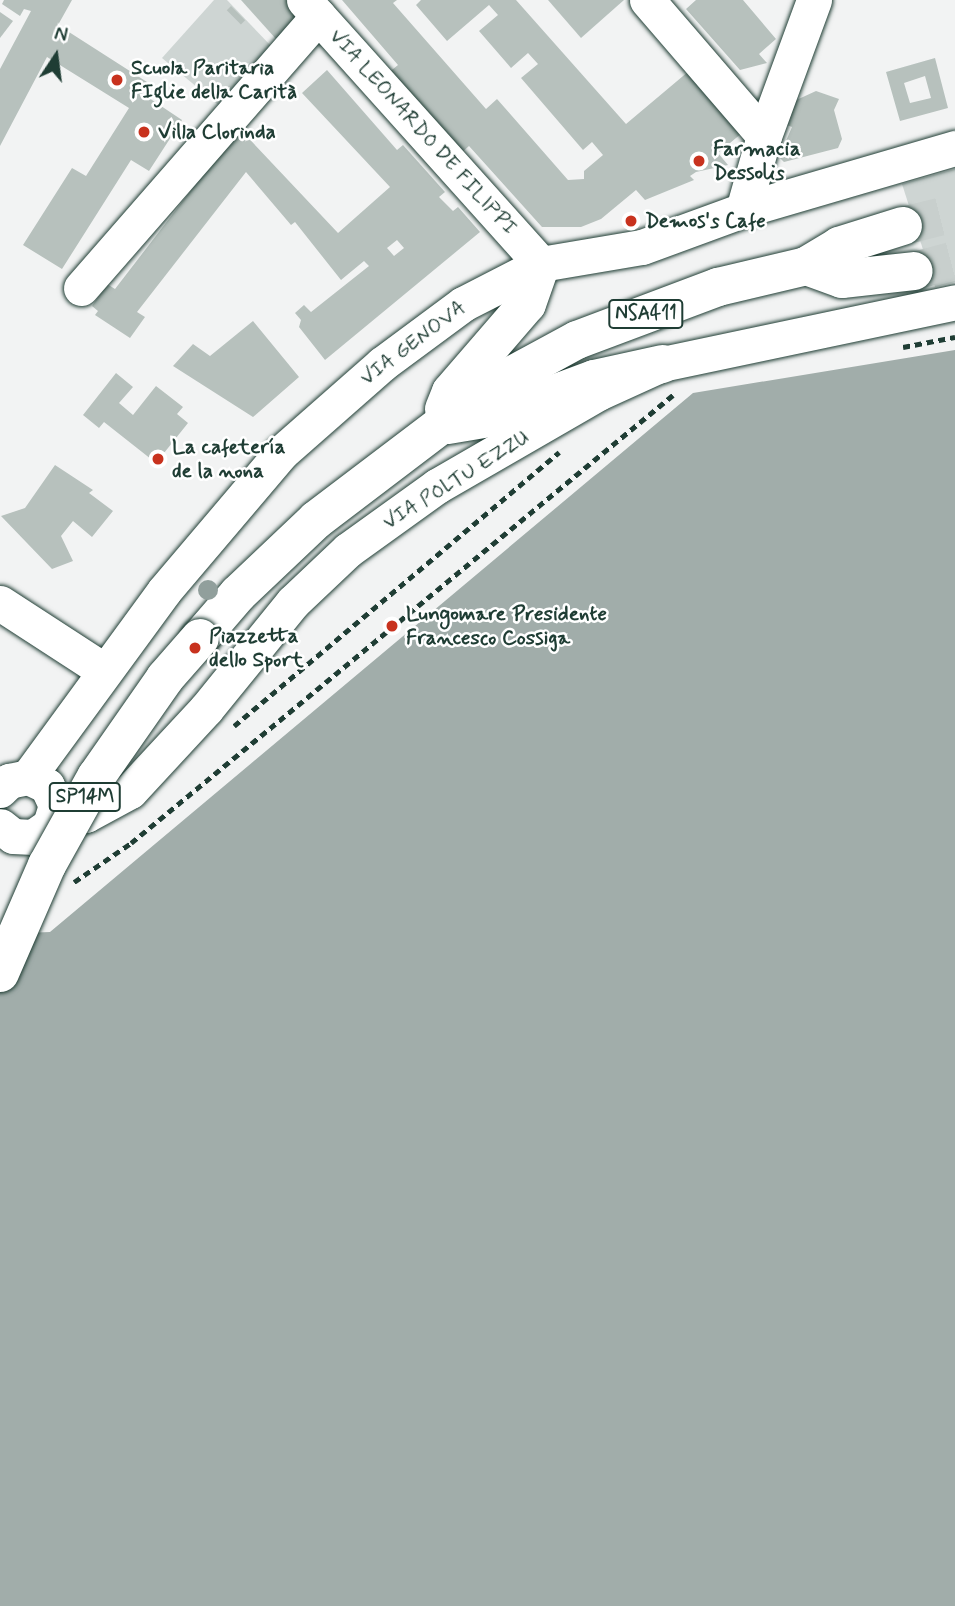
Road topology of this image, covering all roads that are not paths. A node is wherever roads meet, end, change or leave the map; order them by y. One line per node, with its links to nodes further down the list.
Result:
1 (647, 0): 4 (street)
2 (814, 0): 4 (street)
3 (311, 8): 8 (street, VIA LEONARDO DE FILIPPI); 11 (street)
4 (764, 136): 6 (street)
5 (955, 148): 6 (street, VIA GENOVA)
6 (743, 210): 8 (street, VIA GENOVA)
7 (903, 226): 9 (main road, NSA411)
8 (541, 264): 14 (main road); 16 (street, VIA GENOVA)
9 (806, 266): 10 (main road); 14 (main road, NSA411)
10 (914, 271)
11 (81, 288)
12 (955, 302): 13 (street, VIA POLTU EZZU)
13 (670, 378): 14 (main road); 18 (street, VIA POLTU EZZU)
14 (436, 427): 20 (main road, SP14M, bridge)
15 (0, 603): 16 (street)
16 (103, 670): 17 (street, VIA GENOVA)
17 (14, 783): 18 (street)
18 (55, 816): 19 (street)
19 (0, 826)
20 (0, 974)

